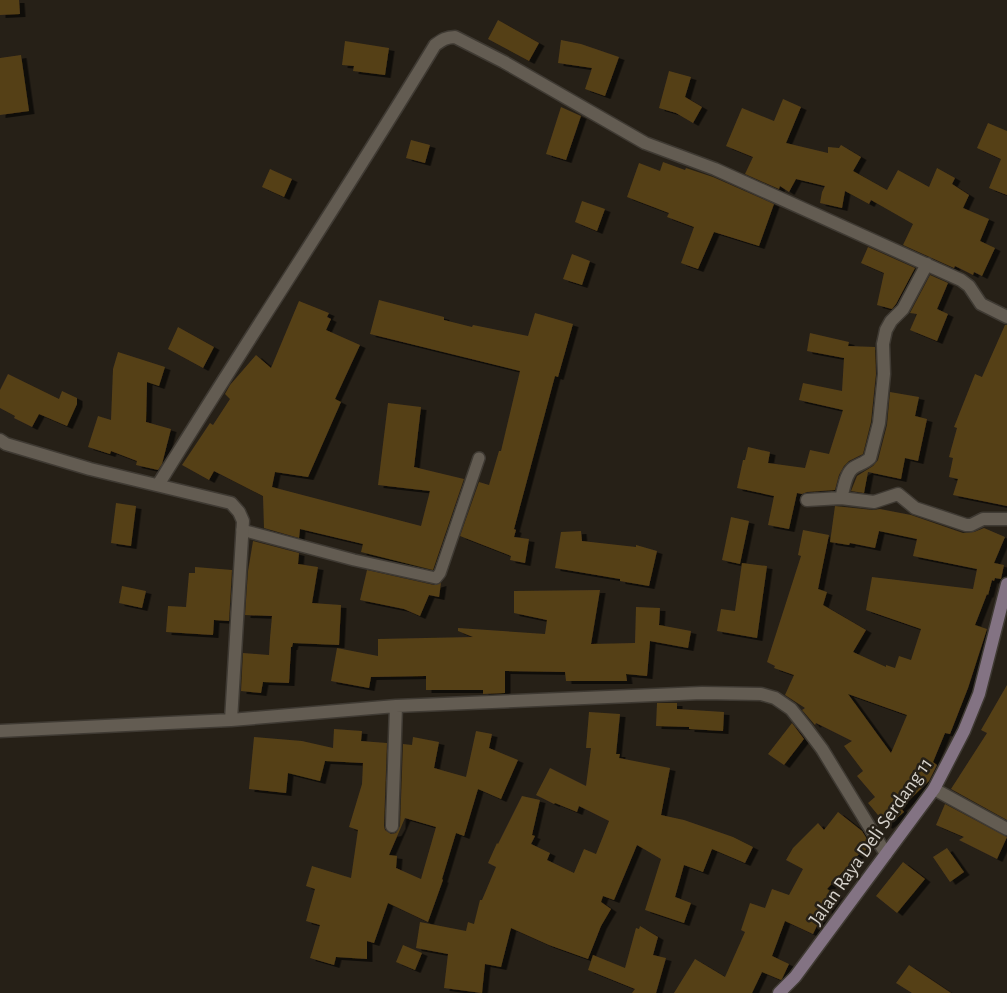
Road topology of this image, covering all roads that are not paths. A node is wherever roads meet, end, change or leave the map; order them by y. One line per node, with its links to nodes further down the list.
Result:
1 (926, 264): 2 (street); 5 (street); 6 (street)
2 (1007, 317)
3 (0, 440): 5 (street)
4 (479, 458): 9 (lane)
5 (158, 485): 9 (street)
6 (841, 498): 7 (street); 8 (street)
7 (807, 500)
8 (1007, 519)
9 (242, 530): 12 (street)
10 (1007, 584): 14 (street, Jalan Raya Deli Serdang 11)
11 (396, 706): 12 (street); 15 (street); 17 (street)
12 (231, 720): 13 (street)
13 (0, 731)
14 (934, 789): 16 (street); 17 (street, Jalan Raya Deli Serdang 11)
15 (392, 826)
16 (1007, 829)
17 (886, 854): 18 (street, Jalan Raya Deli Serdang 11)
18 (779, 993)

